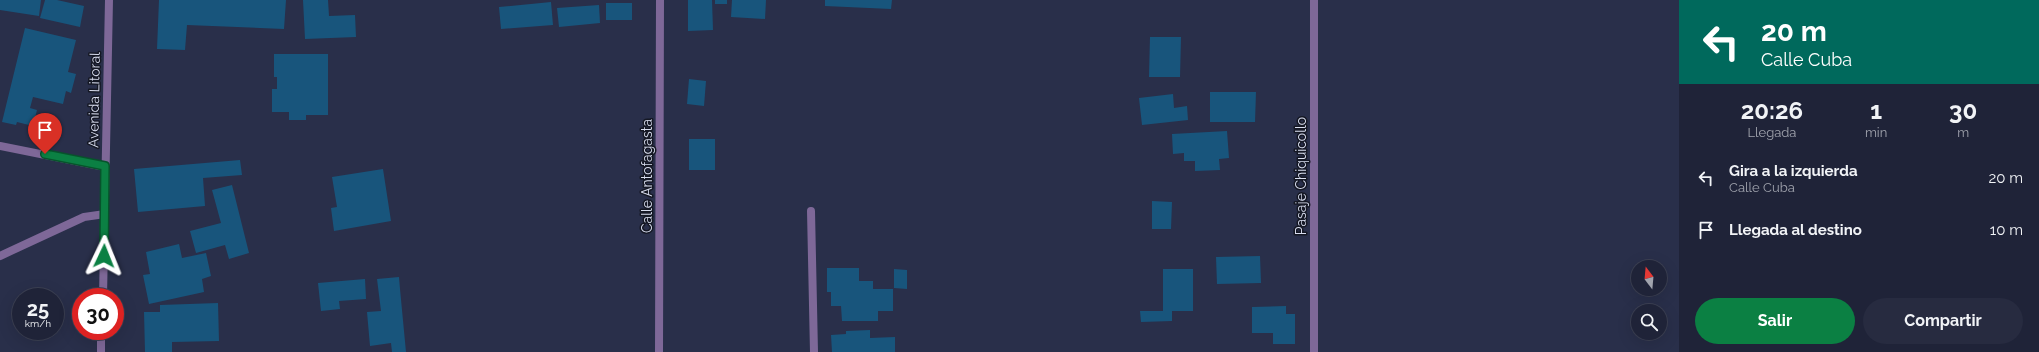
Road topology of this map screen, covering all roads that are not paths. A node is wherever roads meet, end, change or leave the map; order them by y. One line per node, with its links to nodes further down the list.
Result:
1 (109, 0): 5 (street, Avenida Litoral)
2 (660, 0): 12 (street, Calle Antofagasta)
3 (1314, 0): 14 (street, Pasaje Chiquicollo)
4 (0, 146): 5 (street)
5 (105, 166): 7 (street, Avenida Litoral)
6 (810, 211): 13 (street)
7 (105, 214): 8 (street); 9 (street, Avenida Litoral)
8 (0, 256)
9 (102, 288)
10 (101, 340): 11 (street)
11 (101, 352)
12 (659, 352)
13 (814, 352)
14 (1314, 352)

